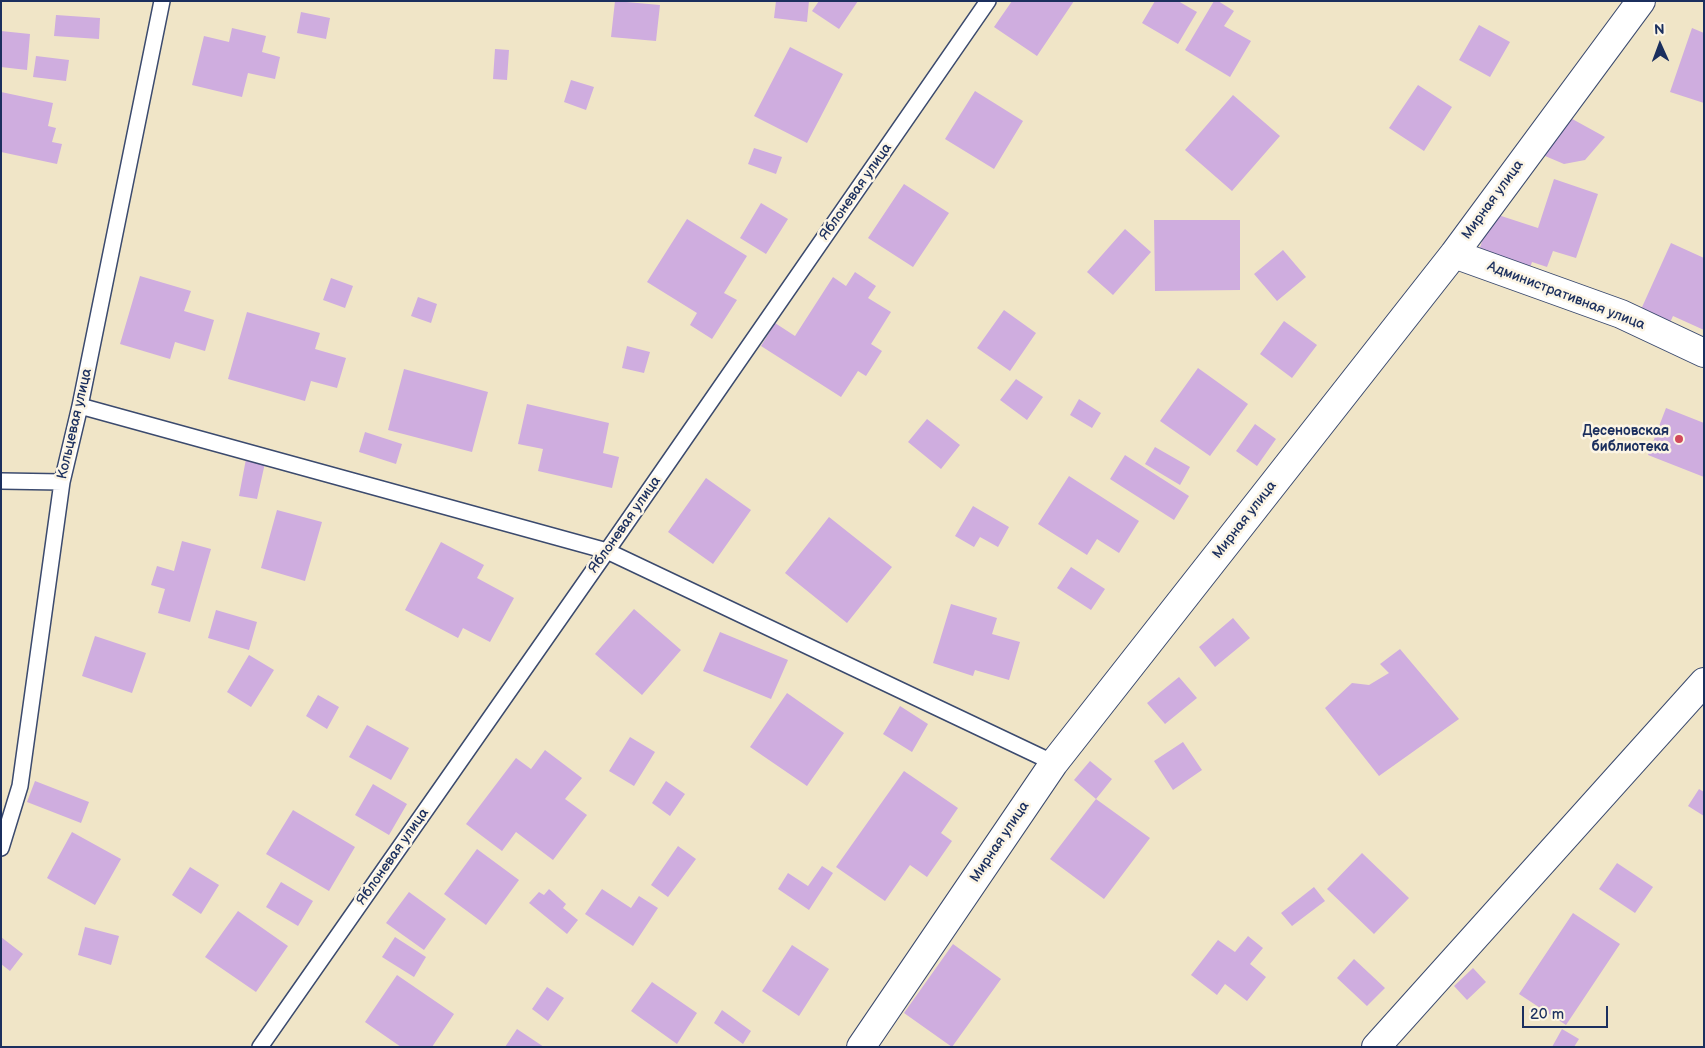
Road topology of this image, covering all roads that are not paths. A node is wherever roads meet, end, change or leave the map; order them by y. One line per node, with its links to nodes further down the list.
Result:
1 (162, 1): 6 (lane, Кольцевая улица)
2 (988, 1): 9 (lane, Яблоневая улица)
3 (1641, 1): 4 (street, Мирная улица)
4 (1454, 254): 5 (street, Административная улица); 11 (street, Мирная улица)
5 (1704, 353)
6 (80, 406): 8 (lane, Кольцевая улица); 9 (lane)
7 (1, 481): 8 (lane)
8 (62, 482): 12 (lane, Кольцевая улица)
9 (607, 551): 11 (lane); 13 (lane, Яблоневая улица)
10 (1704, 682): 15 (street)
11 (1054, 764): 14 (street, Мирная улица)
12 (1, 848)
13 (260, 1047)
14 (861, 1047)
15 (1376, 1047)

